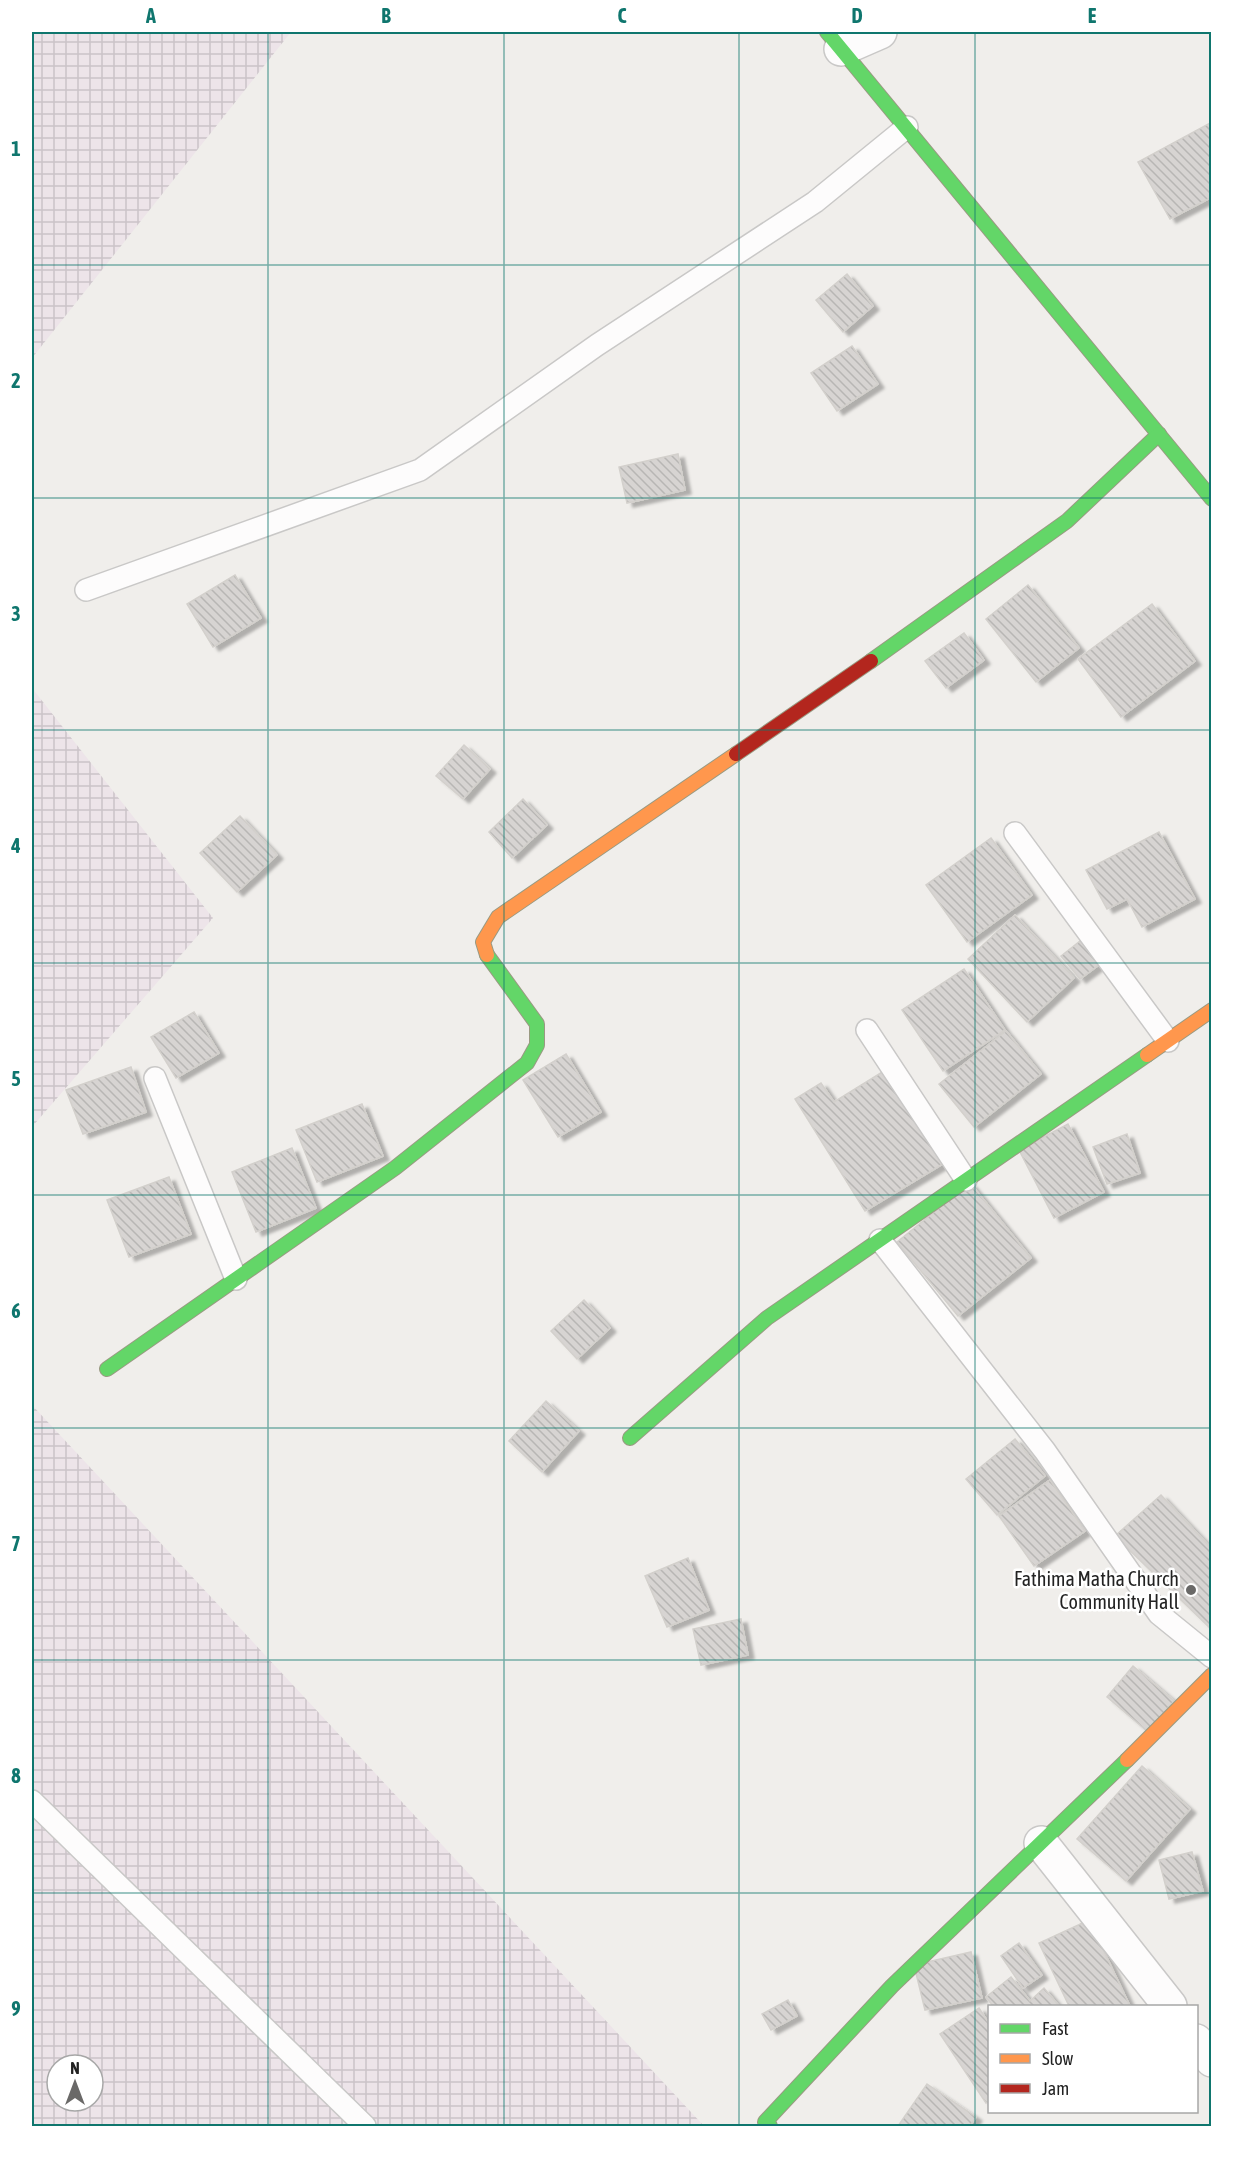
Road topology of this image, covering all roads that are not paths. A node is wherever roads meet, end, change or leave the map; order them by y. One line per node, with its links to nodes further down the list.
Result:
1 (880, 32): 2 (street)
2 (834, 40): 3 (street)
3 (907, 128): 4 (street); 6 (lane)
4 (1159, 434): 5 (street); 14 (street)
5 (1212, 499)
6 (87, 590)
7 (1015, 833): 10 (lane)
8 (1212, 1010): 10 (street)
9 (867, 1030): 12 (lane)
10 (1168, 1041): 12 (street)
11 (155, 1078): 14 (lane)
12 (966, 1180): 13 (street)
13 (880, 1240): 16 (street); 17 (lane)
14 (236, 1279): 15 (street)
15 (106, 1369)
16 (630, 1438)
17 (1212, 1658)
18 (1212, 1675): 20 (street)
19 (32, 1801): 24 (lane)
20 (1041, 1843): 21 (street); 25 (street)
21 (1168, 2005)
22 (1198, 2042): 23 (street)
23 (1212, 2060)
24 (365, 2127)
25 (770, 2127)

